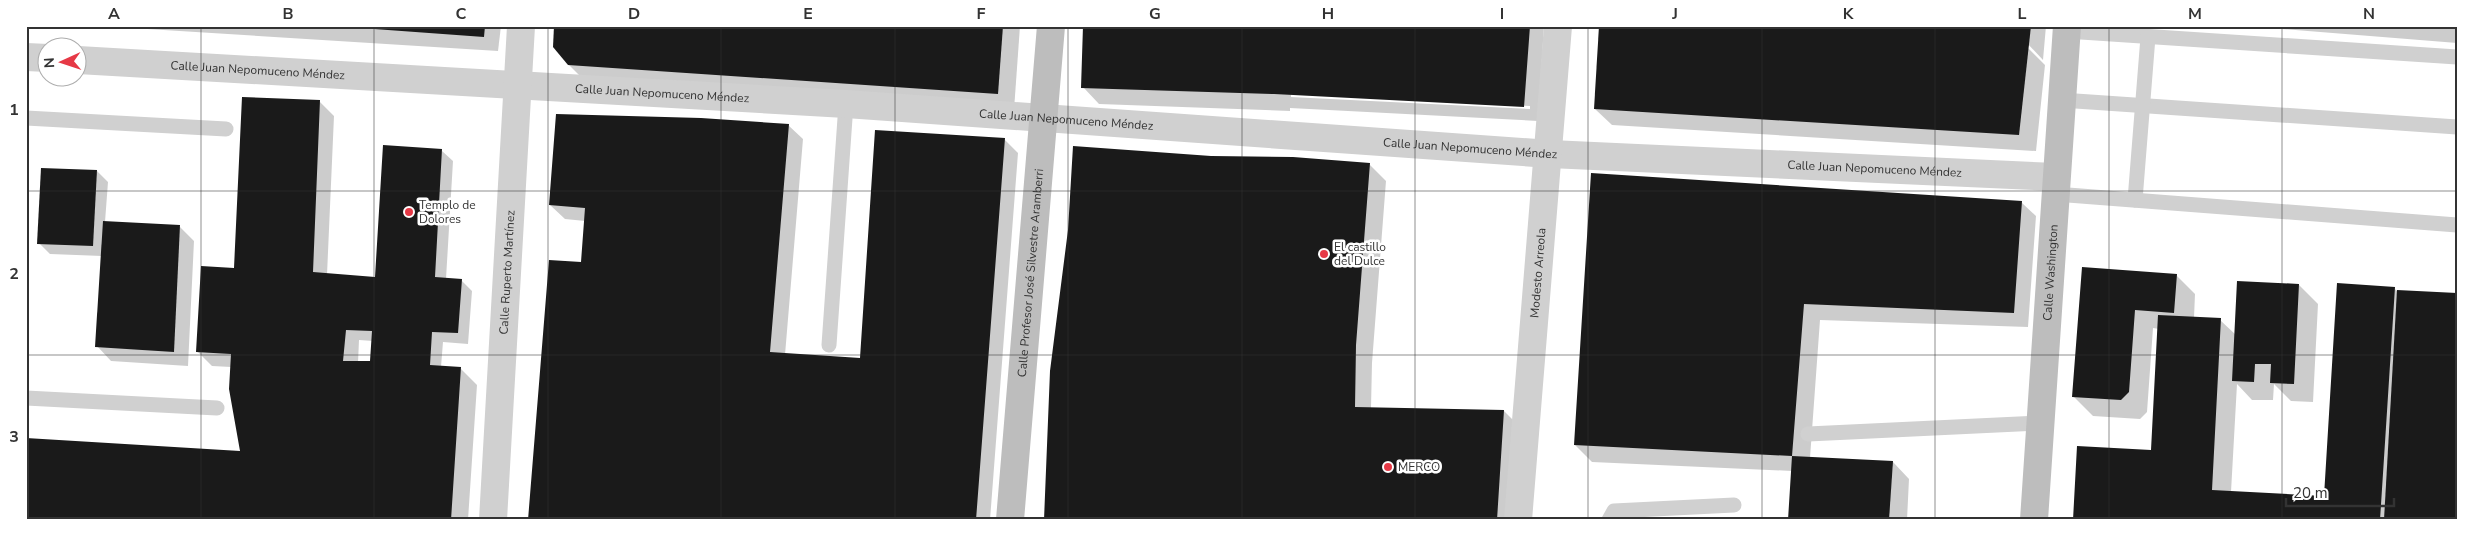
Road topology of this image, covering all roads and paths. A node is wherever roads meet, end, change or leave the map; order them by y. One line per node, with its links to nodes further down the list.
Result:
1 (521, 26): 8 (street, Calle Ruperto Martínez)
2 (1051, 26): 12 (main road, Calle Profesor José Silvestre Aramberri)
3 (1558, 26): 16 (street, Modesto Arreola)
4 (2067, 29): 5 (lane); 9 (main road, Calle Washington)
5 (2148, 37): 6 (lane); 11 (lane)
6 (2457, 57)
7 (88, 61): 8 (street, Calle Juan Nepomuceno Méndez)
8 (516, 87): 10 (street, Calle Juan Nepomuceno Méndez); 26 (street, Calle Ruperto Martínez)
9 (2061, 100): 11 (lane); 17 (main road, Calle Washington)
10 (846, 104): 12 (street, Calle Juan Nepomuceno Méndez); 20 (lane)
11 (2142, 106): 14 (lane); 18 (lane)
12 (1045, 117): 16 (street, Calle Juan Nepomuceno Méndez); 27 (main road, Calle Profesor José Silvestre Aramberri)
13 (26, 118): 15 (lane)
14 (2457, 128)
15 (226, 129)
16 (1550, 154): 17 (street, Calle Juan Nepomuceno Méndez); 28 (street, Modesto Arreola)
17 (2055, 185): 18 (lane); 23 (main road, Calle Washington)
18 (2135, 200): 19 (lane)
19 (2457, 225)
20 (829, 345)
21 (26, 398): 22 (lane)
22 (217, 408)
23 (2041, 423): 24 (lane); 30 (main road, Calle Washington)
24 (1808, 434)
25 (1734, 504): 29 (lane)
26 (494, 520)
27 (1010, 520)
28 (1518, 520)
29 (1609, 520)
30 (2034, 520)

